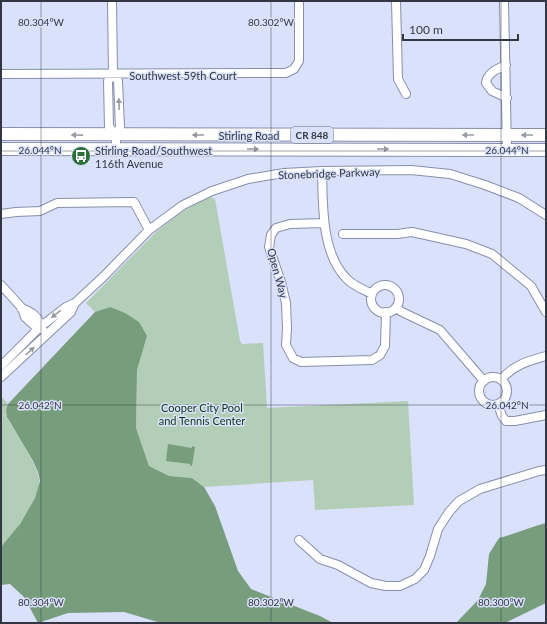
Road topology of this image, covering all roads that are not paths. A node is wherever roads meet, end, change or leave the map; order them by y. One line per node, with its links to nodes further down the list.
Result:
1 (112, 1): 7 (street)
2 (299, 1): 7 (street, Southwest 59th Court)
3 (396, 1): 8 (street)
4 (504, 1): 5 (street)
5 (506, 65): 9 (street); 9 (street)
6 (1, 74): 7 (street, Southwest 59th Court)
7 (113, 75): 11 (street)
8 (406, 94)
9 (507, 98): 12 (street)
10 (1, 134): 11 (main road, Stirling Road / CR 848, one-way to 10)
11 (116, 135): 12 (main road, Stirling Road / CR 848, one-way to 11); 15 (street)
12 (507, 135): 13 (main road, Stirling Road / CR 848, one-way to 12); 16 (street)
13 (546, 135)
14 (1, 149): 15 (main road, Stirling Road / CR 848)
15 (116, 149): 16 (main road, Stirling Road / CR 848, one-way to 16)
16 (507, 150): 17 (main road, Stirling Road / CR 848)
17 (546, 150)
18 (322, 171): 20 (street, Stonebridge Parkway); 21 (street); 22 (street, Stonebridge Parkway)
19 (1, 214): 22 (street)
20 (546, 215)
21 (324, 224): 25 (street); 28 (street, Open Way)
22 (150, 230): 26 (street, Stonebridge Parkway)
23 (343, 234): 29 (street)
24 (1, 285): 30 (street)
25 (372, 294): 27 (street); 28 (street)
26 (75, 303): 30 (street, Stonebridge Parkway, one-way to 30); 31 (street, Stonebridge Parkway)
27 (396, 308): 28 (street); 35 (street)
28 (386, 312)
29 (546, 312)
30 (40, 327): 31 (street); 33 (street, Stonebridge Parkway)
31 (47, 335): 33 (street, Stonebridge Parkway, one-way to 31)
32 (546, 356): 34 (street)
33 (4, 366)
34 (501, 380): 35 (street); 36 (street)
35 (484, 381): 36 (street)
36 (498, 404): 37 (street)
37 (546, 415)
38 (546, 470): 39 (street)
39 (299, 540)

